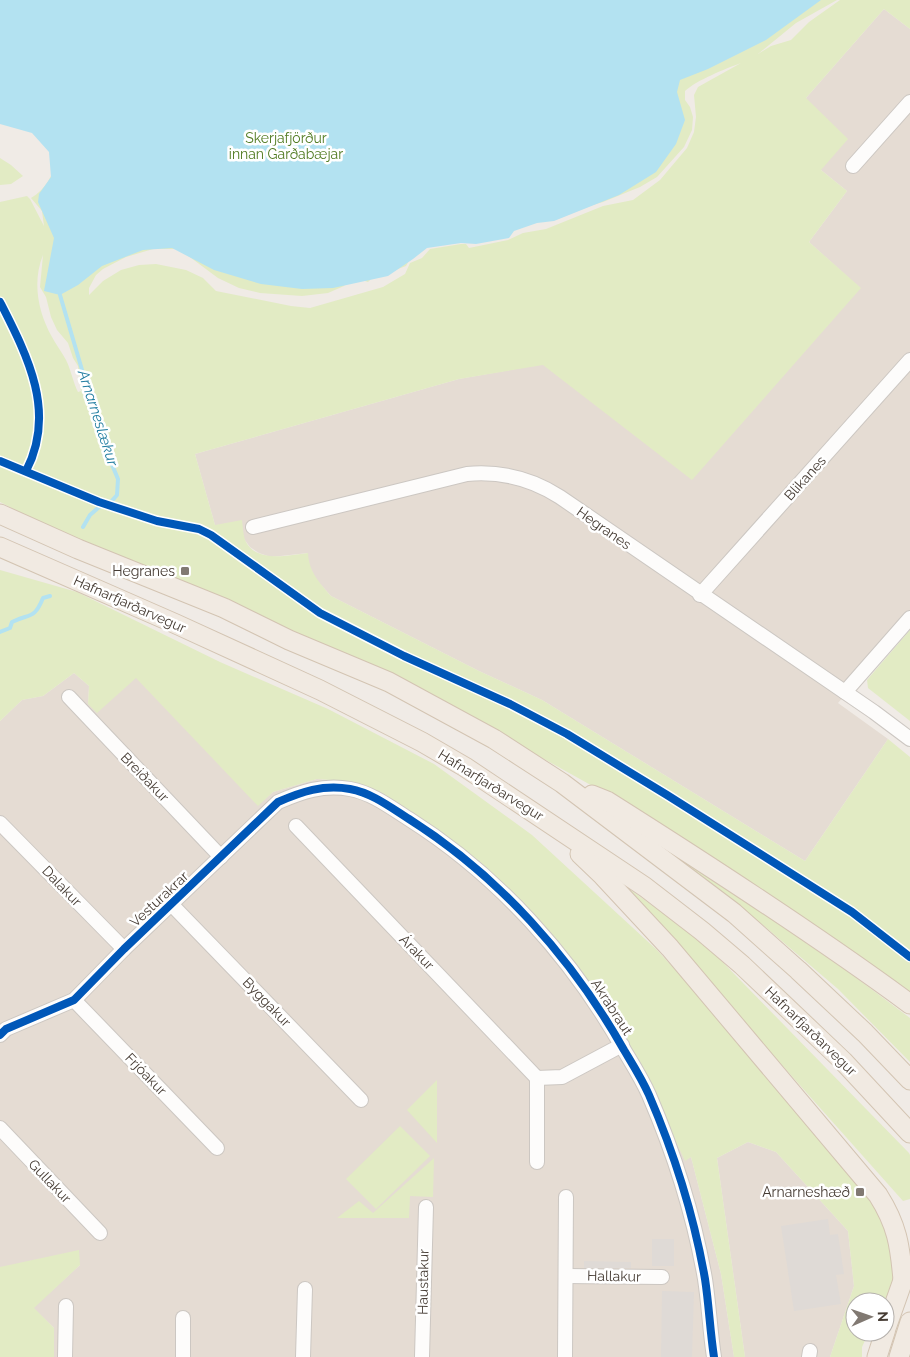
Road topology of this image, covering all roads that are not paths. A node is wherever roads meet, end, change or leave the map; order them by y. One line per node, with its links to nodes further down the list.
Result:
1 (910, 102): 2 (street)
2 (853, 166)
3 (910, 360): 7 (street, Blikanes)
4 (0, 514): 12 (main road)
5 (253, 527): 7 (street, Hegranes)
6 (0, 547): 14 (main road, Hafnarfjarðarvegur)
7 (700, 595): 9 (street, Hegranes)
8 (910, 618): 9 (street)
9 (845, 692): 11 (street, Hegranes)
10 (69, 697): 17 (street, Breiðakur)
11 (910, 739)
12 (562, 783): 21 (main road); 25 (main road)
13 (336, 787): 17 (street, Vesturakrar); 23 (street, Akrabraut)
14 (539, 815): 28 (main road, Hafnarfjarðarvegur); 31 (main road)
15 (0, 823): 19 (street, Dalakur)
16 (296, 826): 24 (street, Árakur)
17 (221, 857): 18 (street, Vesturakrar)
18 (172, 905): 19 (street, Vesturakrar); 26 (street, Byggakur)
19 (124, 949): 20 (street, Vesturakrar)
20 (74, 1000): 22 (street, Vesturakrar); 29 (street, Frjóakur)
21 (910, 1004)
22 (2, 1029)
23 (622, 1045): 24 (street); 47 (street, Akrabraut)
24 (537, 1078): 30 (street)
25 (910, 1080)
26 (361, 1100)
27 (0, 1128): 35 (street, Gullakur)
28 (910, 1133)
29 (218, 1148)
30 (538, 1162)
31 (878, 1195): 34 (main road); 39 (main road)
32 (566, 1197): 37 (street)
33 (426, 1207): 52 (street, Haustakur)
34 (910, 1226)
35 (100, 1233)
36 (910, 1260): 39 (main road)
37 (566, 1276): 38 (street, Hallakur); 53 (street)
38 (662, 1277)
39 (903, 1280): 41 (main road)
40 (305, 1290): 51 (street)
41 (895, 1303)
42 (66, 1306): 49 (street)
43 (183, 1318): 50 (street)
44 (910, 1322): 48 (main road)
45 (910, 1339): 48 (main road)
46 (881, 1342): 54 (main road)
47 (713, 1354)
48 (899, 1356)
49 (65, 1357)
50 (183, 1357)
51 (304, 1357)
52 (422, 1357)
53 (565, 1357)
54 (876, 1357)

